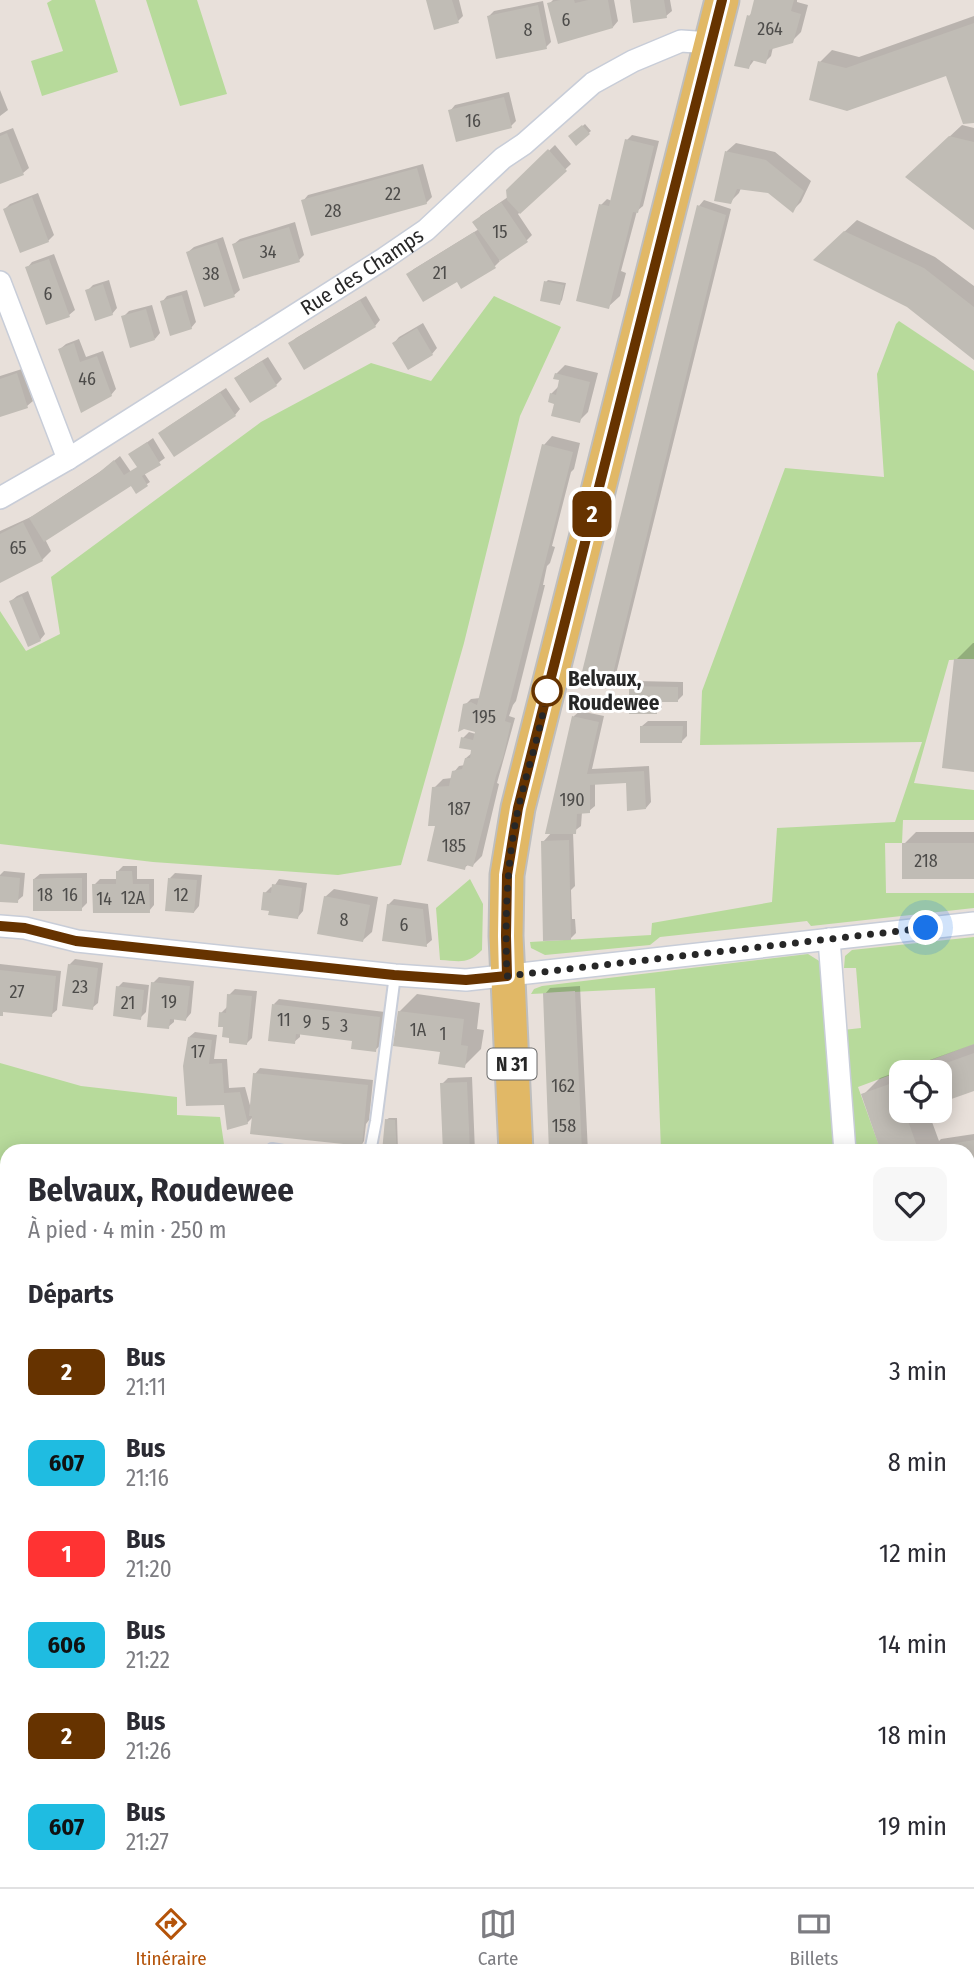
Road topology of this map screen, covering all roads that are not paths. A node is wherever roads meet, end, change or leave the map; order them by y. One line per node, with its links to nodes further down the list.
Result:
1 (722, 0): 2 (main road, N 31)
2 (711, 43): 4 (street, Rue des Champs); 10 (main road, N 31)
3 (0, 282): 4 (street)
4 (68, 459): 5 (street, Rue des Champs)
5 (0, 498)
6 (974, 923): 8 (street)
7 (0, 926): 9 (street)
8 (829, 939): 10 (street); 13 (street)
9 (394, 975): 10 (street); 11 (lane)
10 (507, 976): 12 (main road, N 31)
11 (372, 1144)
12 (516, 1144)
13 (844, 1144)

